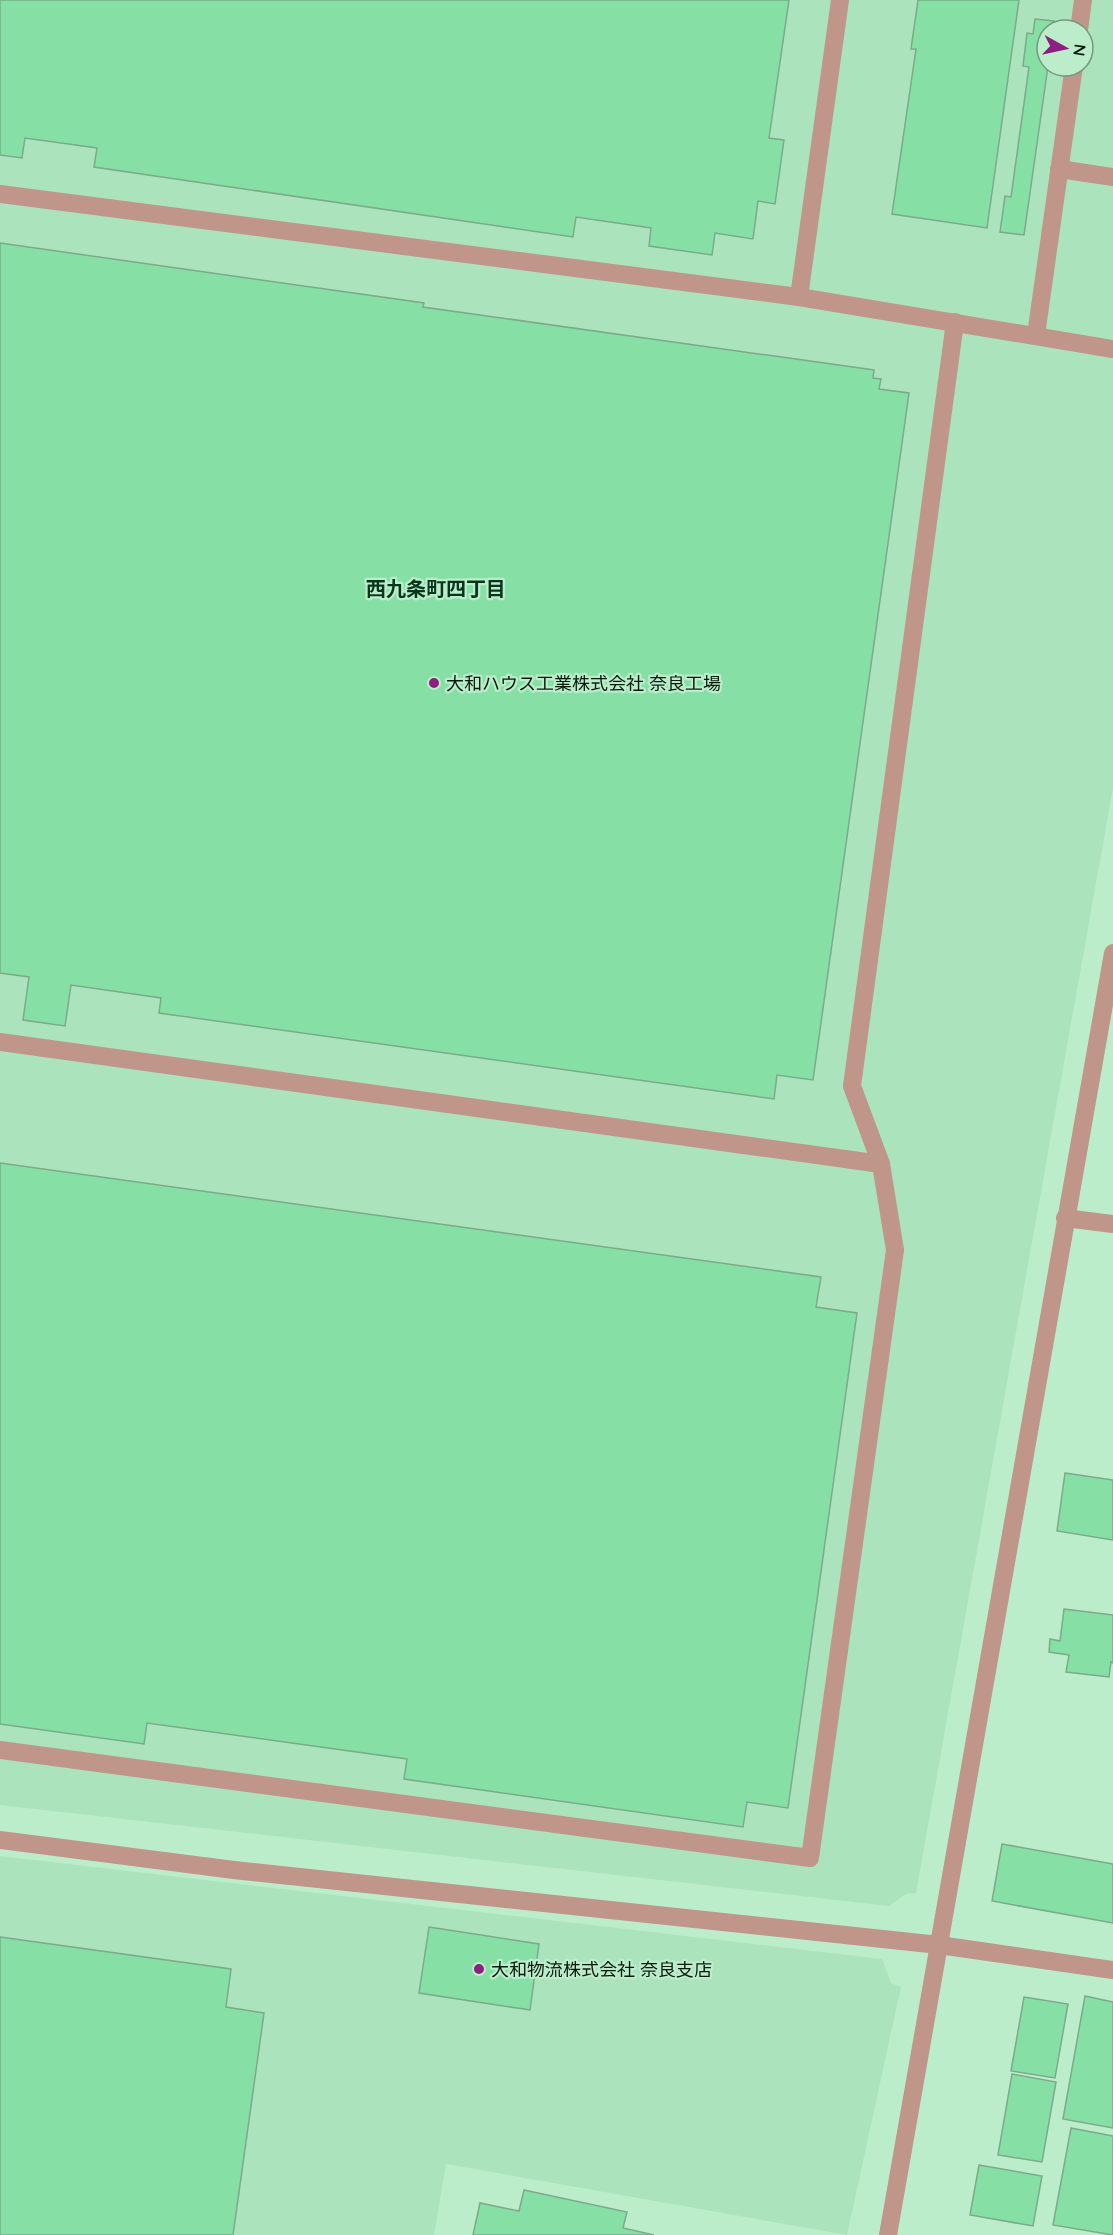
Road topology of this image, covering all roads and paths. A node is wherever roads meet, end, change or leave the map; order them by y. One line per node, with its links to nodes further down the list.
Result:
1 (840, 0): 8 (street)
2 (1083, 0): 3 (street)
3 (1081, 18)
4 (1072, 78): 5 (street)
5 (1059, 169): 6 (street); 10 (street)
6 (1113, 177)
7 (0, 194): 8 (street)
8 (799, 297): 9 (street)
9 (955, 322): 10 (street); 14 (street)
10 (1036, 335): 11 (street)
11 (1113, 349)
12 (1113, 953): 15 (street)
13 (0, 1042): 14 (street)
14 (881, 1164): 17 (street)
15 (1065, 1218): 16 (street); 19 (street)
16 (1113, 1224)
17 (0, 1750)
18 (0, 1840): 19 (street)
19 (939, 1946): 20 (street); 21 (street)
20 (1113, 1970)
21 (888, 2235)

